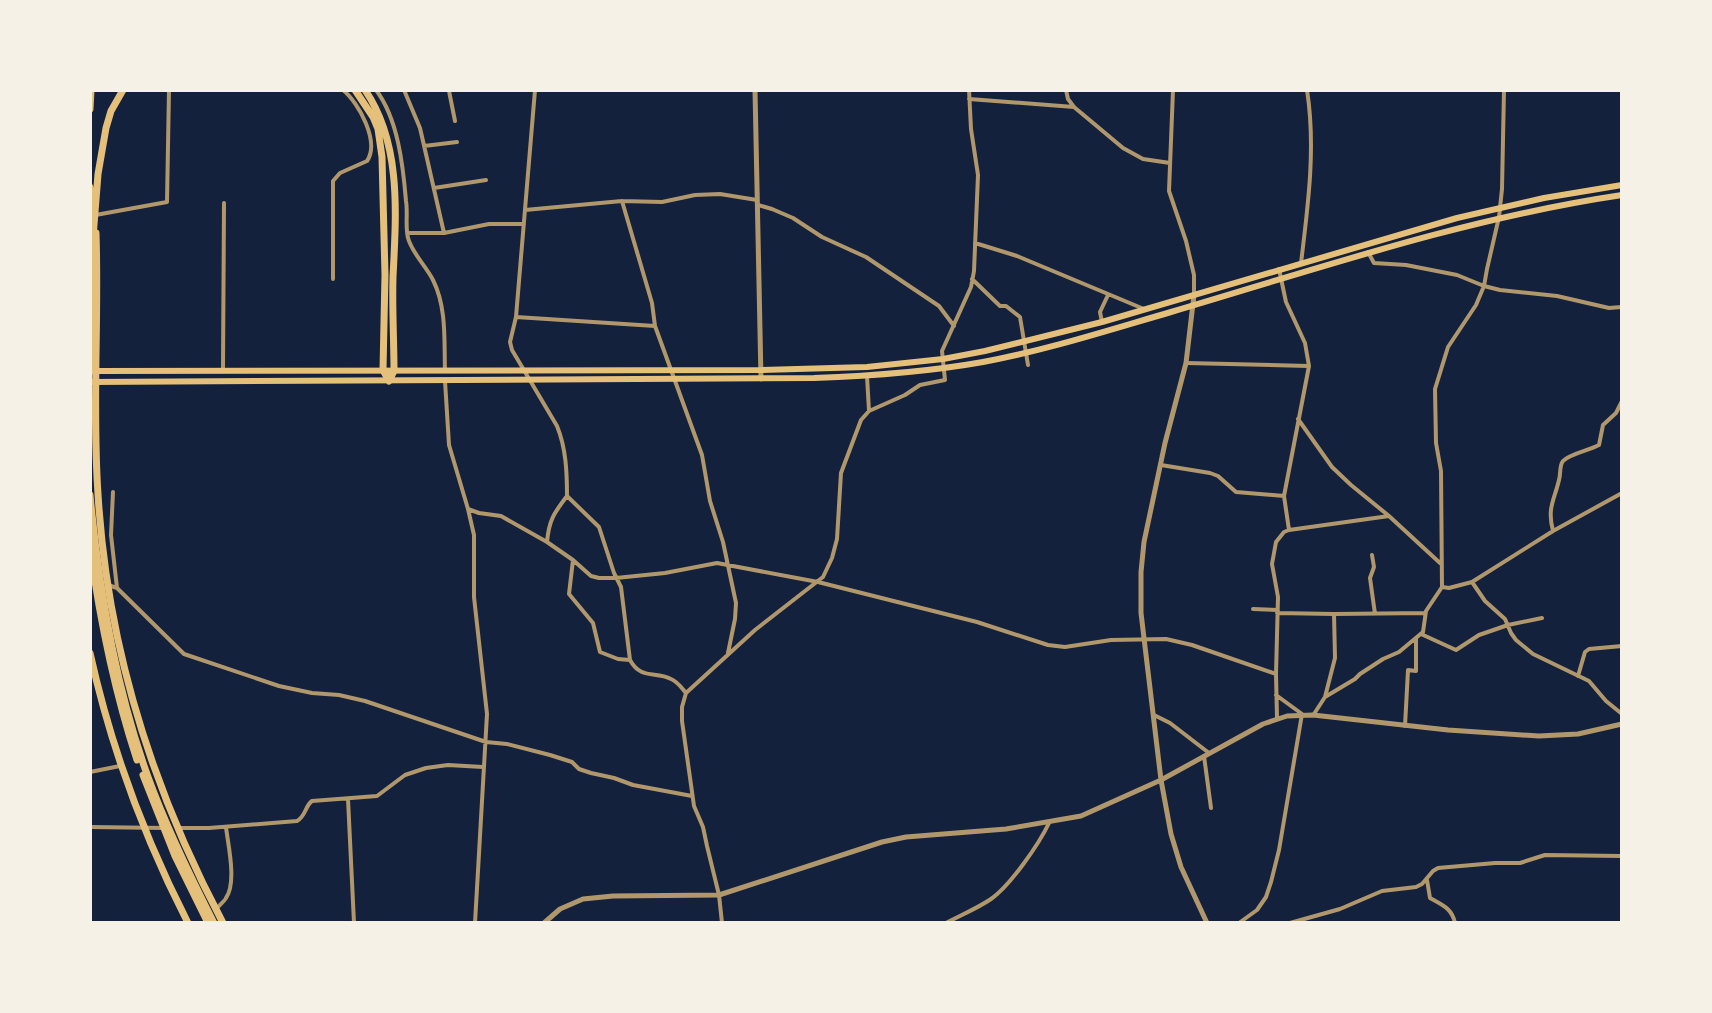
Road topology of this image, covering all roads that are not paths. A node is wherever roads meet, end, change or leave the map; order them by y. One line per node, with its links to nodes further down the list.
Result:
1 (91, 90): 19 (highway)
2 (123, 90): 66 (highway)
3 (169, 90): 34 (street)
4 (343, 90): 43 (street)
5 (355, 90): 64 (highway)
6 (365, 90): 67 (highway)
7 (376, 90): 37 (street)
8 (404, 90): 22 (street)
9 (447, 90): 20 (street)
10 (535, 90): 33 (street)
11 (755, 90): 31 (street)
12 (969, 90): 17 (street)
13 (1066, 90): 18 (street)
14 (1173, 90): 23 (street)
15 (1307, 90): 41 (street)
16 (1504, 90): 32 (street)
17 (969, 99): 18 (street); 39 (street)
18 (1074, 107): 23 (street)
19 (90, 109)
20 (455, 121)
21 (457, 142): 22 (street)
22 (424, 146): 27 (street)
23 (1170, 163): 48 (street)
24 (486, 180): 27 (street)
25 (1622, 185): 32 (main road)
26 (90, 187): 34 (highway)
27 (434, 188): 38 (street)
28 (1622, 195): 35 (main road)
29 (622, 201): 31 (street); 33 (street); 54 (street)
30 (224, 203): 63 (street)
31 (758, 203): 55 (street); 65 (street)
32 (1500, 207): 35 (street); 41 (main road)
33 (525, 210): 36 (street)
34 (93, 215): 66 (highway)
35 (1499, 217): 40 (main road); 46 (street)
36 (524, 224): 38 (street); 52 (street)
37 (407, 233): 38 (street); 68 (street)
38 (444, 233)
39 (975, 243): 44 (street); 47 (street)
40 (1368, 252): 45 (main road); 46 (street)
41 (1301, 263): 42 (main road)
42 (1279, 269): 45 (street); 48 (main road)
43 (333, 279)
44 (972, 279): 55 (street); 56 (street)
45 (1281, 279): 49 (main road); 61 (street)
46 (1484, 286): 50 (street); 95 (street)
47 (1108, 295): 51 (street); 53 (street)
48 (1194, 295): 49 (street); 51 (main road)
49 (1194, 305): 57 (main road); 59 (street)
50 (1622, 307)
51 (1144, 309): 53 (main road)
52 (516, 317): 54 (street); 69 (street)
53 (1102, 322): 56 (main road)
54 (655, 326): 70 (street)
55 (954, 326): 58 (street)
56 (1023, 343): 57 (street); 58 (main road)
57 (1026, 352): 60 (street); 62 (main road)
58 (943, 359): 62 (street); 65 (main road)
59 (1186, 363): 61 (street); 81 (street)
60 (1028, 365)
61 (1309, 366): 80 (street)
62 (944, 368): 71 (main road); 79 (street)
63 (223, 370): 64 (main road); 66 (main road)
64 (383, 370): 67 (main road); 74 (highway)
65 (761, 370): 70 (main road); 72 (street)
66 (92, 371): 77 (highway)
67 (394, 371): 68 (main road); 74 (highway)
68 (445, 371): 69 (main road)
69 (523, 371): 70 (main road); 76 (street)
70 (670, 371): 73 (street)
71 (867, 376): 72 (main road); 79 (street)
72 (761, 379): 73 (main road)
73 (674, 380): 76 (main road); 96 (street)
74 (389, 381): 75 (main road); 77 (main road)
75 (445, 381): 76 (main road); 87 (street)
76 (530, 381): 85 (street)
77 (93, 382): 100 (highway)
78 (1622, 401): 90 (street)
79 (869, 411): 98 (street)
80 (1298, 419): 86 (street); 88 (street)
81 (1161, 465): 86 (street); 112 (street)
82 (113, 492): 103 (street)
83 (1622, 493): 90 (street)
84 (90, 495): 148 (highway)
85 (567, 496): 91 (street); 97 (street)
86 (1284, 496): 89 (street)
87 (468, 509): 91 (street); 129 (street)
88 (1389, 516): 89 (street); 95 (street)
89 (1289, 530): 105 (street)
90 (1553, 531): 99 (street)
91 (547, 542): 94 (street)
92 (90, 548): 148 (highway)
93 (1372, 555): 108 (street)
94 (573, 560): 97 (street); 116 (street)
95 (1440, 563): 102 (street)
96 (728, 565): 97 (street); 98 (street); 115 (street)
97 (616, 578): 116 (street)
98 (818, 582): 112 (street); 115 (street)
99 (1472, 582): 102 (street); 110 (street)
100 (108, 585): 101 (street); 103 (street); 142 (highway)
101 (90, 587)
102 (1442, 587): 106 (street)
103 (117, 588): 129 (street)
104 (1253, 609): 105 (street)
105 (1278, 611): 107 (street); 117 (street)
106 (1425, 613): 108 (street); 111 (street)
107 (1334, 614): 108 (street); 121 (street)
108 (1375, 614)
109 (1542, 618): 110 (street)
110 (1508, 625): 111 (street); 118 (street)
111 (1418, 636): 121 (street); 128 (street)
112 (1144, 639): 117 (street); 124 (street)
113 (1622, 646): 118 (street)
114 (90, 653): 131 (highway)
115 (728, 655): 119 (street)
116 (630, 660): 119 (street)
117 (1276, 674): 120 (street)
118 (1578, 676): 123 (street)
119 (686, 693): 135 (street)
120 (1276, 695): 122 (street); 126 (street)
121 (1325, 697): 125 (street)
122 (1302, 714): 125 (street); 126 (street); 156 (street)
123 (1622, 714)
124 (1154, 715): 130 (street); 134 (street)
125 (1313, 715): 128 (street)
126 (1277, 718): 130 (street)
127 (1622, 724): 128 (street)
128 (1405, 726)
129 (486, 742): 132 (street); 135 (street)
130 (1206, 755): 134 (street); 137 (street)
131 (120, 766): 133 (street); 141 (highway)
132 (483, 767): 136 (street); 151 (street)
133 (90, 772)
134 (1161, 780): 138 (street); 155 (street)
135 (692, 796): 145 (street)
136 (348, 799): 140 (street); 150 (street)
137 (1211, 808)
138 (1049, 823): 145 (street); 154 (street)
139 (90, 827): 141 (street)
140 (226, 827): 142 (street); 146 (street)
141 (143, 828): 142 (street); 147 (highway)
142 (177, 828): 146 (highway)
143 (1622, 856): 144 (street)
144 (1427, 880): 157 (street); 158 (street)
145 (719, 895): 152 (street); 153 (street)
146 (216, 909): 149 (highway)
147 (188, 923)
148 (211, 923)
149 (223, 923)
150 (354, 923)
151 (475, 923)
152 (544, 923)
153 (722, 923)
154 (946, 923)
155 (1207, 923)
156 (1239, 923)
157 (1290, 923)
158 (1455, 923)

